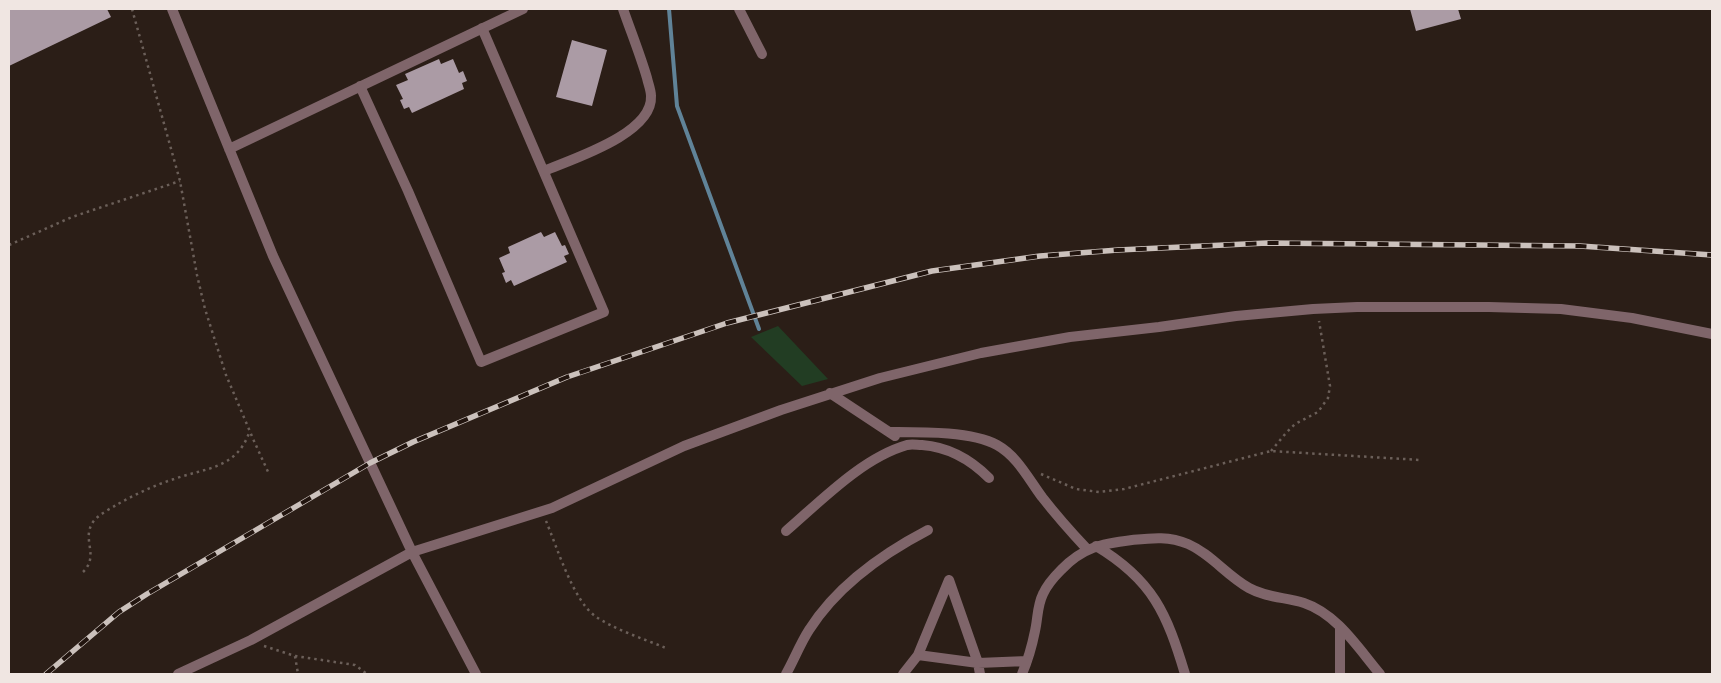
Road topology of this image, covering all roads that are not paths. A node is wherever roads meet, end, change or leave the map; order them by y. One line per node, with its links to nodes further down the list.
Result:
1 (172, 9): 8 (street)
2 (523, 9): 5 (street)
3 (623, 9): 9 (street)
4 (738, 9): 6 (street)
5 (482, 28): 7 (street); 9 (street)
6 (762, 54)
7 (360, 86): 8 (street); 9 (street)
8 (229, 149): 18 (street)
9 (544, 171)
10 (1712, 334): 11 (street)
11 (830, 393): 12 (street); 18 (street)
12 (890, 432): 13 (street); 17 (street)
13 (908, 445): 14 (street); 16 (street)
14 (989, 478)
15 (928, 530): 25 (street)
16 (786, 531)
17 (1092, 548): 19 (street); 21 (street); 29 (street)
18 (412, 552): 23 (street); 24 (street)
19 (1340, 627): 30 (street); 31 (street)
20 (918, 655): 22 (street); 22 (street); 26 (street)
21 (1027, 661): 22 (street); 28 (street)
22 (978, 663): 27 (street)
23 (178, 674)
24 (476, 674)
25 (786, 674)
26 (903, 674)
27 (980, 674)
28 (1022, 674)
29 (1185, 674)
30 (1340, 674)
31 (1380, 674)

